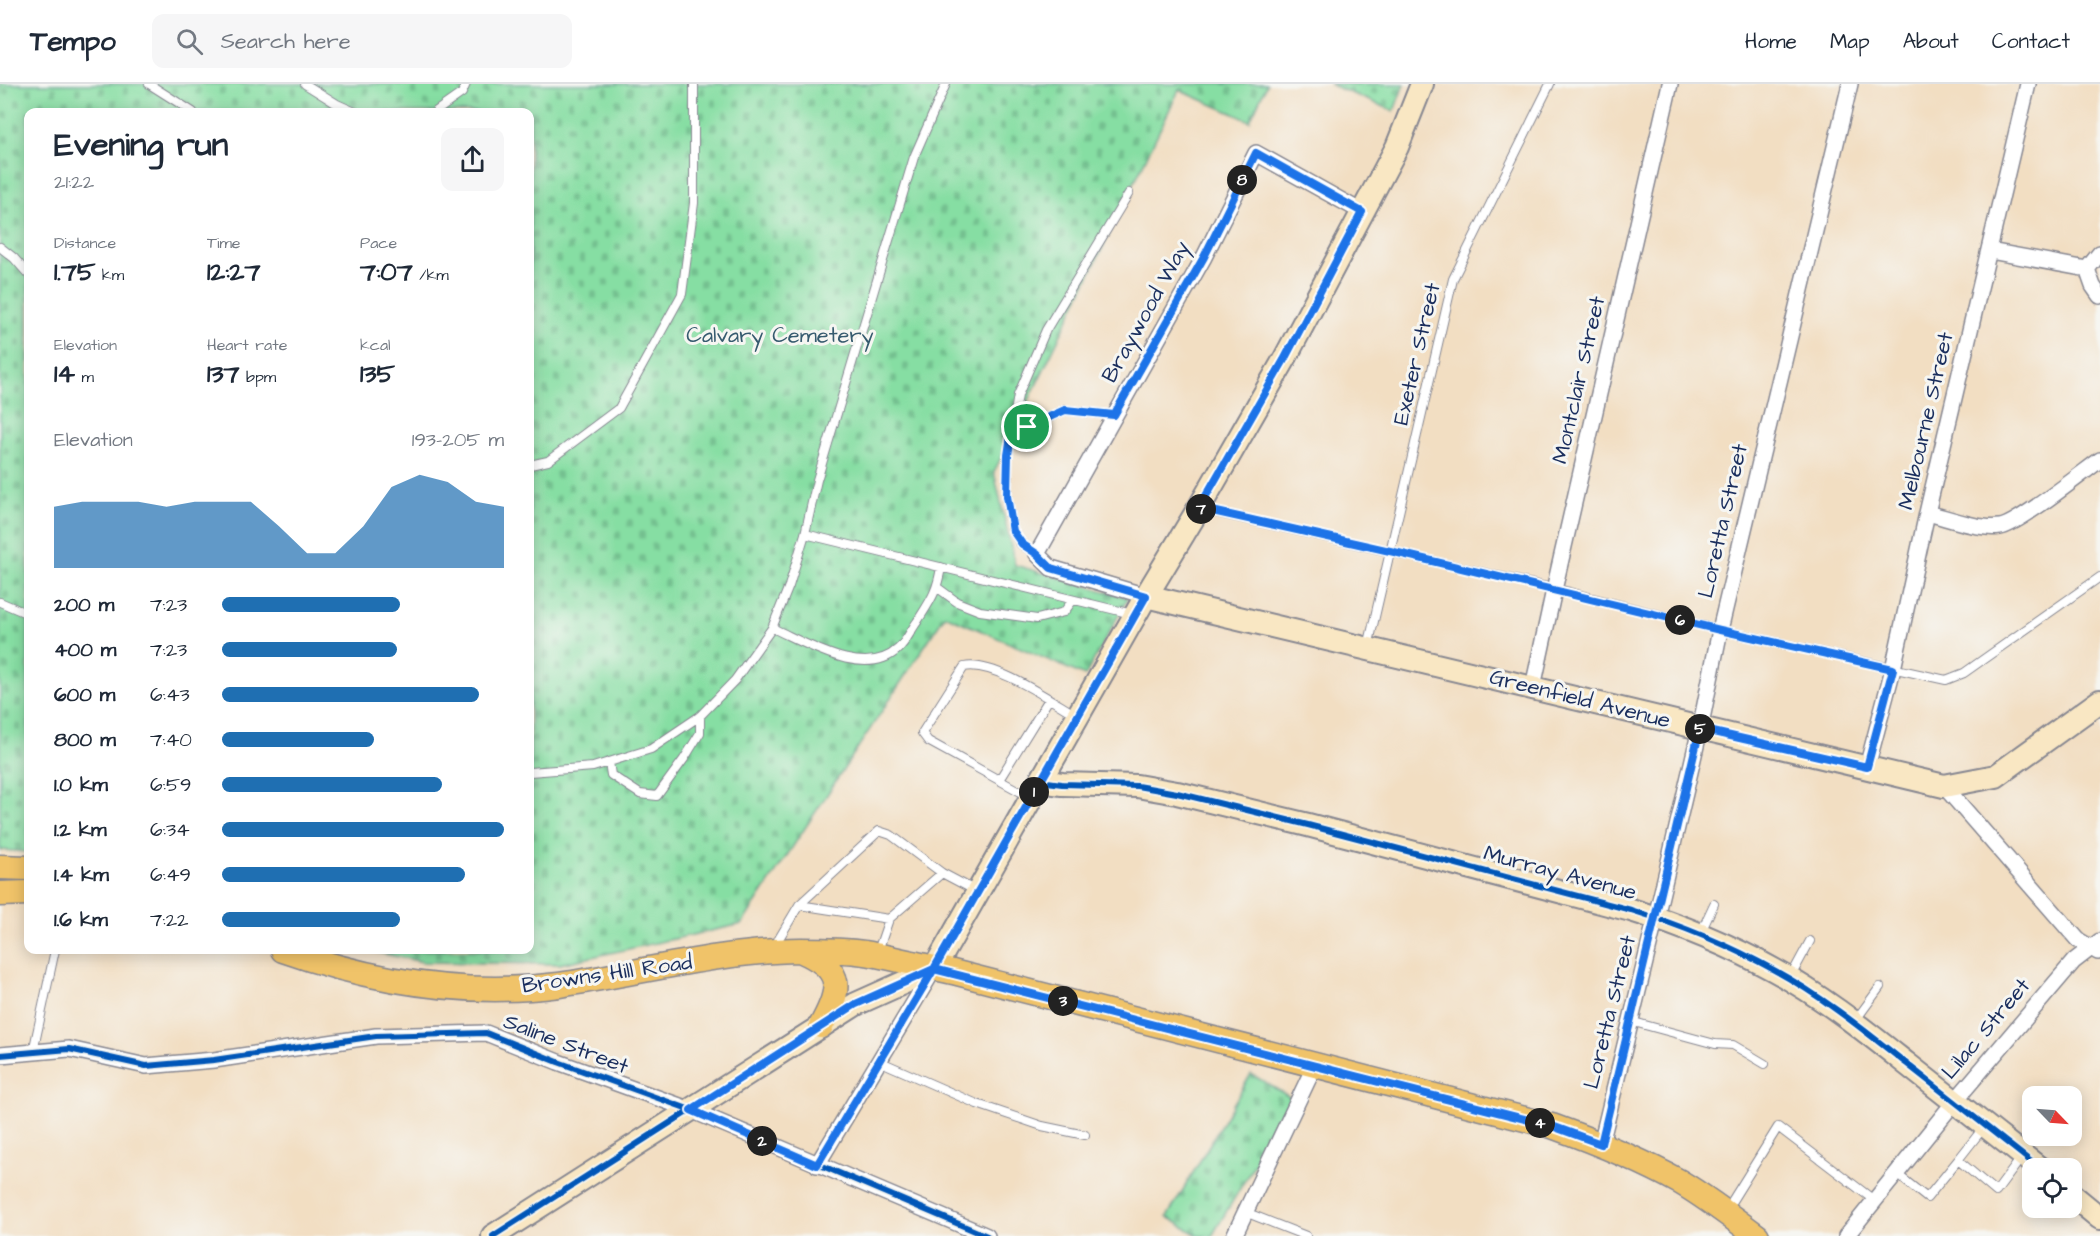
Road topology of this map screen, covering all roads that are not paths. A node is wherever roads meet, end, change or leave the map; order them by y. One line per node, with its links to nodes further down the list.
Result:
1 (149, 84): 11 (lane)
2 (305, 84): 12 (lane)
3 (466, 84): 13 (lane)
4 (694, 84): 25 (lane)
5 (946, 84): 28 (lane)
6 (1422, 84): 15 (main road)
7 (1550, 84): 29 (lane, Exeter Street)
8 (1670, 84): 34 (street, Montclair Street)
9 (1850, 84): 40 (street, Loretta Street)
10 (2028, 84): 17 (street, Melbourne Street)
11 (187, 108)
12 (346, 108)
13 (441, 108)
14 (1130, 193): 23 (lane)
15 (1362, 212): 22 (street, Braywood Way); 26 (main road)
16 (0, 247): 19 (lane)
17 (1990, 250): 20 (street); 27 (street, Melbourne Street)
18 (2100, 253): 20 (street)
19 (24, 269)
20 (2087, 269): 21 (street)
21 (2100, 296)
22 (1114, 415): 23 (lane); 30 (street, Braywood Way)
23 (1011, 436): 30 (lane)
24 (2100, 460): 27 (street)
25 (534, 464)
26 (1199, 508): 29 (lane); 37 (main road)
27 (1927, 513): 42 (street, Melbourne Street)
28 (805, 534): 31 (lane); 39 (lane)
29 (1390, 551): 34 (lane); 41 (lane, Exeter Street)
30 (1037, 554): 37 (street)
31 (942, 567): 33 (lane); 35 (lane)
32 (2100, 577): 42 (lane)
33 (938, 588): 35 (lane); 39 (lane)
34 (1554, 590): 40 (lane); 43 (street, Montclair Street)
35 (1073, 600): 37 (lane)
36 (0, 602): 38 (lane)
37 (1140, 605): 41 (main road, Greenfield Avenue); 46 (main road)
38 (24, 612)
39 (772, 628): 47 (lane)
40 (1720, 630): 42 (lane); 48 (street, Loretta Street)
41 (1368, 650): 43 (main road, Greenfield Avenue)
42 (1893, 669): 50 (street, Melbourne Street)
43 (1533, 687): 48 (main road, Greenfield Avenue)
44 (1049, 699): 46 (lane); 52 (lane); 52 (lane)
45 (2100, 701): 53 (main road, Greenfield Avenue)
46 (1077, 715): 54 (main road)
47 (700, 716): 49 (lane); 49 (lane)
48 (1700, 729): 50 (main road, Greenfield Avenue); 63 (street, Loretta Street)
49 (609, 762): 51 (lane)
50 (1867, 767): 53 (main road, Greenfield Avenue)
51 (534, 772)
52 (999, 780): 54 (lane)
53 (1944, 786): 67 (street)
54 (1036, 790): 58 (main road); 63 (main road, Murray Avenue)
55 (0, 867): 56 (main road)
56 (24, 868)
57 (942, 873): 58 (lane); 62 (lane); 64 (lane)
58 (977, 892): 73 (main road)
59 (0, 894): 60 (main road)
60 (24, 894)
61 (1714, 903): 65 (lane)
62 (799, 905): 64 (lane); 69 (lane)
63 (1656, 918): 65 (main road, Murray Avenue); 76 (street, Loretta Street)
64 (889, 919): 72 (lane)
65 (1700, 935): 74 (main road, Murray Avenue)
66 (1810, 941): 74 (lane)
67 (2097, 948): 84 (street, Lilac Street)
68 (800, 950): 69 (main road, Browns Hill Road); 72 (main road, Browns Hill Road); 78 (main road)
69 (771, 951): 71 (main road, Browns Hill Road)
70 (54, 954): 79 (lane)
71 (295, 954)
72 (876, 956): 73 (main road, Browns Hill Road)
73 (934, 969): 78 (main road); 81 (street); 83 (main road, Browns Hill Road)
74 (1790, 980): 77 (main road, Murray Avenue)
75 (1880, 987): 77 (lane)
76 (1630, 1021): 82 (lane); 88 (street, Loretta Street)
77 (1854, 1023): 84 (main road, Murray Avenue)
78 (821, 1026): 85 (main road)
79 (33, 1052): 80 (street, Saline Street); 85 (street, Saline Street)
80 (0, 1055)
81 (879, 1061): 87 (lane); 91 (street)
82 (1765, 1064)
83 (1315, 1065): 88 (main road, Browns Hill Road); 96 (street)
84 (1955, 1101): 86 (main road, Murray Avenue); 93 (street, Lilac Street)
85 (691, 1110): 91 (street, Saline Street); 99 (main road)
86 (1985, 1126): 89 (main road, Murray Avenue); 90 (lane)
87 (1085, 1135)
88 (1601, 1144): 97 (main road, Browns Hill Road)
89 (2026, 1158)
90 (1958, 1160): 92 (lane); 93 (lane)
91 (817, 1165): 100 (street, Saline Street)
92 (2022, 1170)
93 (1897, 1174): 94 (street, Lilac Street)
94 (1875, 1201): 97 (lane); 104 (street, Lilac Street)
95 (2082, 1203): 98 (main road)
96 (1245, 1212): 101 (street); 102 (lane)
97 (1725, 1212): 103 (main road, Browns Hill Road)
98 (2100, 1218)
99 (493, 1236)
100 (987, 1236)
101 (1234, 1236)
102 (1306, 1236)
103 (1757, 1236)
104 (1846, 1236)

